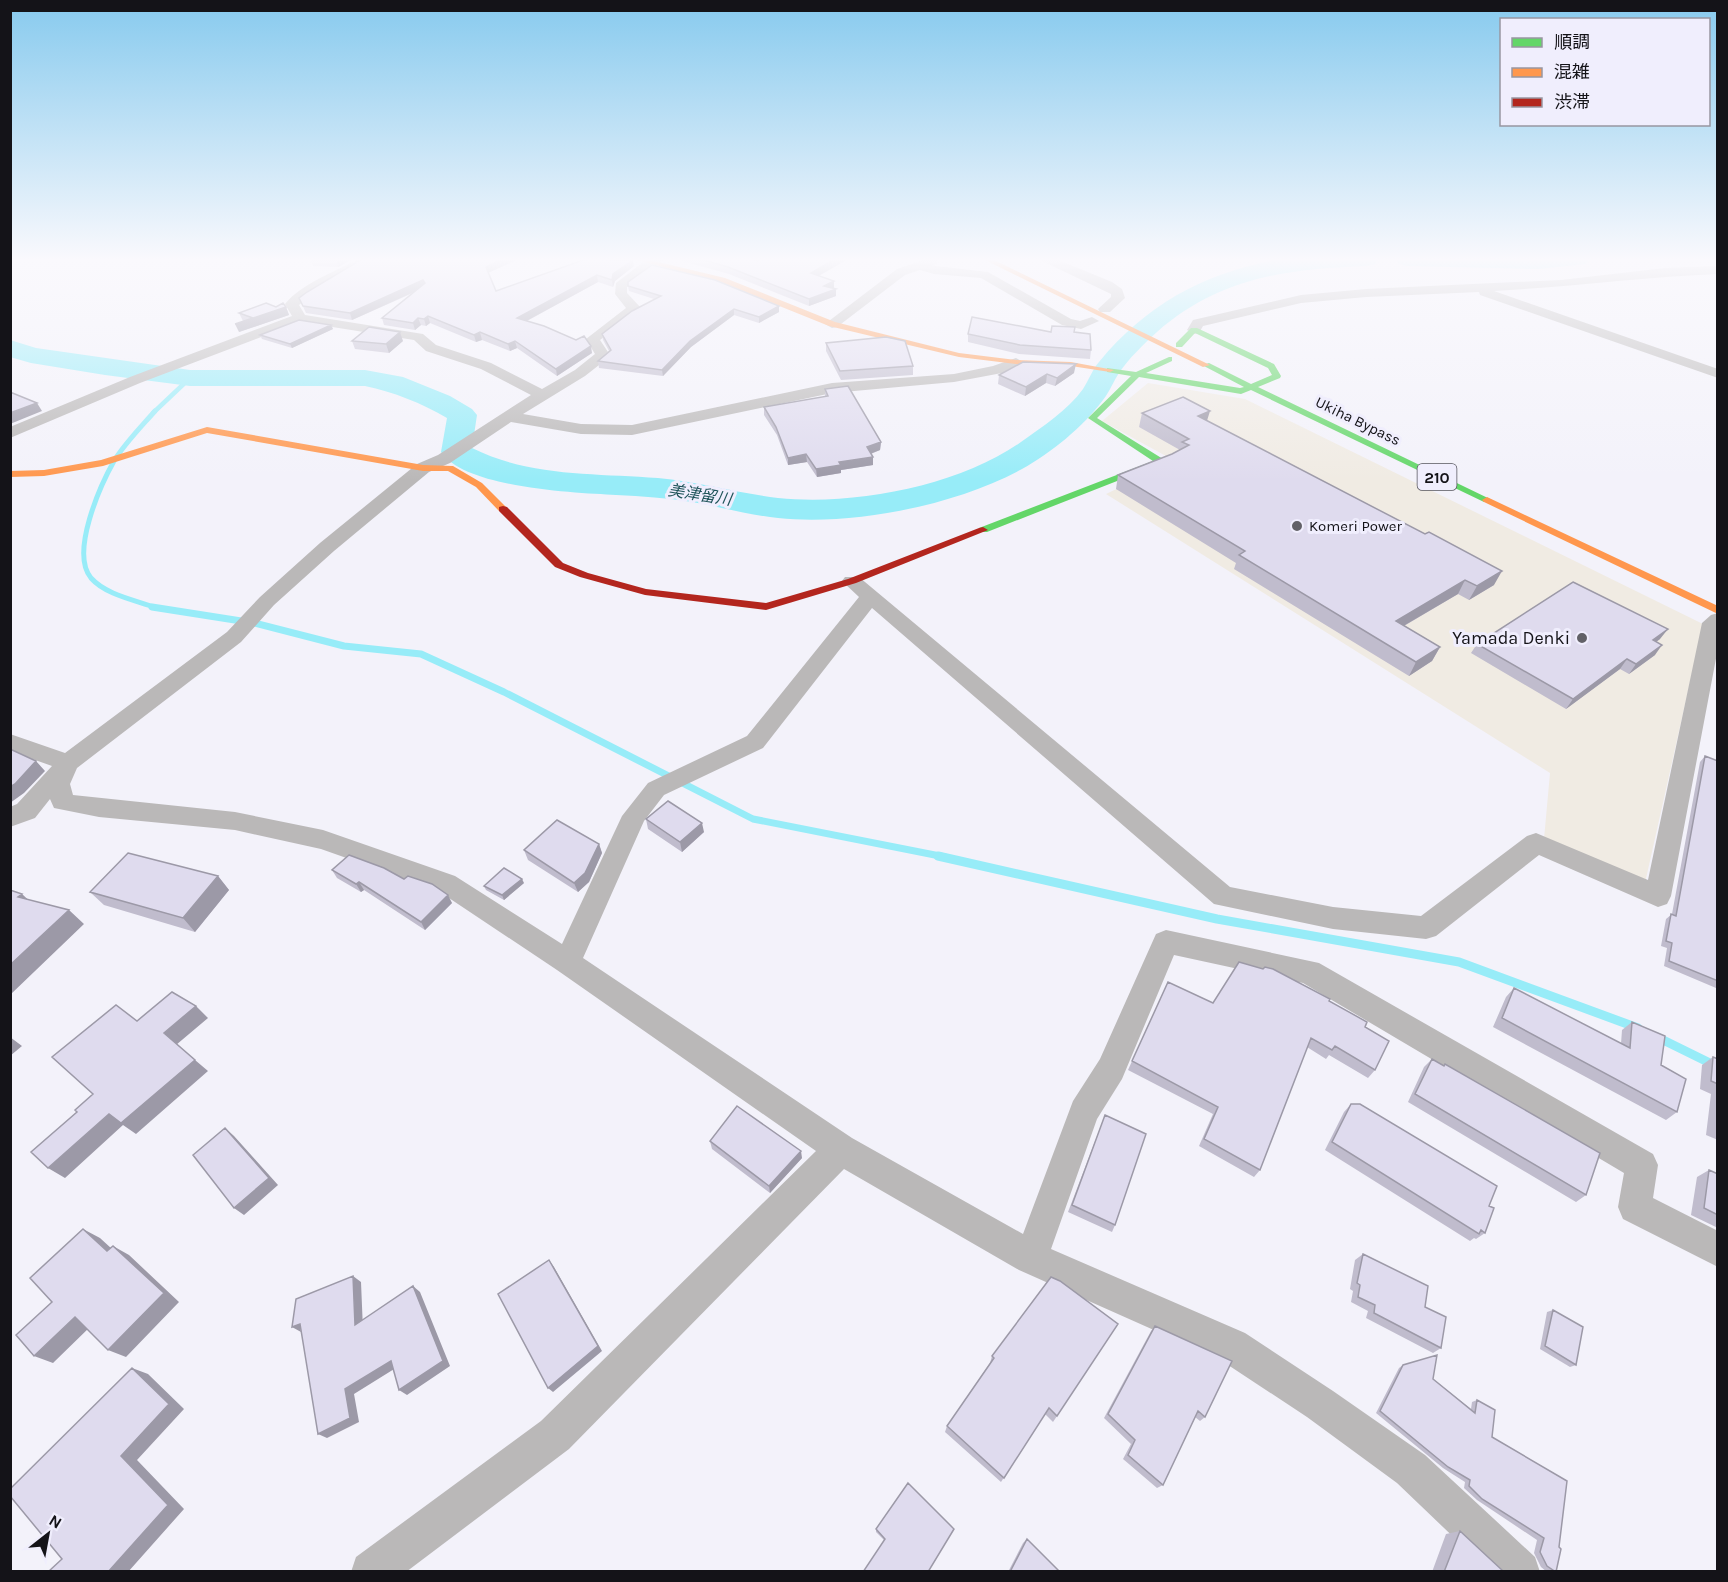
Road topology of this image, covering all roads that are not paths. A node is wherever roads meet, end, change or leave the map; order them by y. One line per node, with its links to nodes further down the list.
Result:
1 (260, 333): 17 (street)
2 (392, 333): 15 (street)
3 (598, 333): 15 (street)
4 (868, 333): 11 (main road)
5 (1137, 333): 14 (main road, Ukiha Bypass / 210)
6 (1191, 333): 9 (main road)
7 (1200, 333): 14 (main road)
8 (1600, 333): 13 (street)
9 (1179, 345)
10 (1169, 359): 12 (main road)
11 (1016, 363): 12 (main road); 16 (street)
12 (1138, 374): 14 (main road); 20 (main road)
13 (1718, 374)
14 (1250, 387): 21 (main road, Ukiha Bypass / 210)
15 (542, 395): 16 (street)
16 (510, 417): 18 (street)
17 (10, 433)
18 (423, 468): 19 (main road); 20 (main road); 24 (street)
19 (10, 474)
20 (861, 589): 22 (street); 26 (street)
21 (1718, 611)
22 (1718, 619)
23 (10, 742): 24 (street)
24 (68, 763): 25 (street); 26 (street)
25 (10, 819)
26 (567, 962): 27 (street)
27 (842, 1149): 29 (street); 30 (street)
28 (1718, 1250): 29 (street)
29 (1031, 1258): 31 (street)
30 (371, 1572)
31 (1520, 1572)

